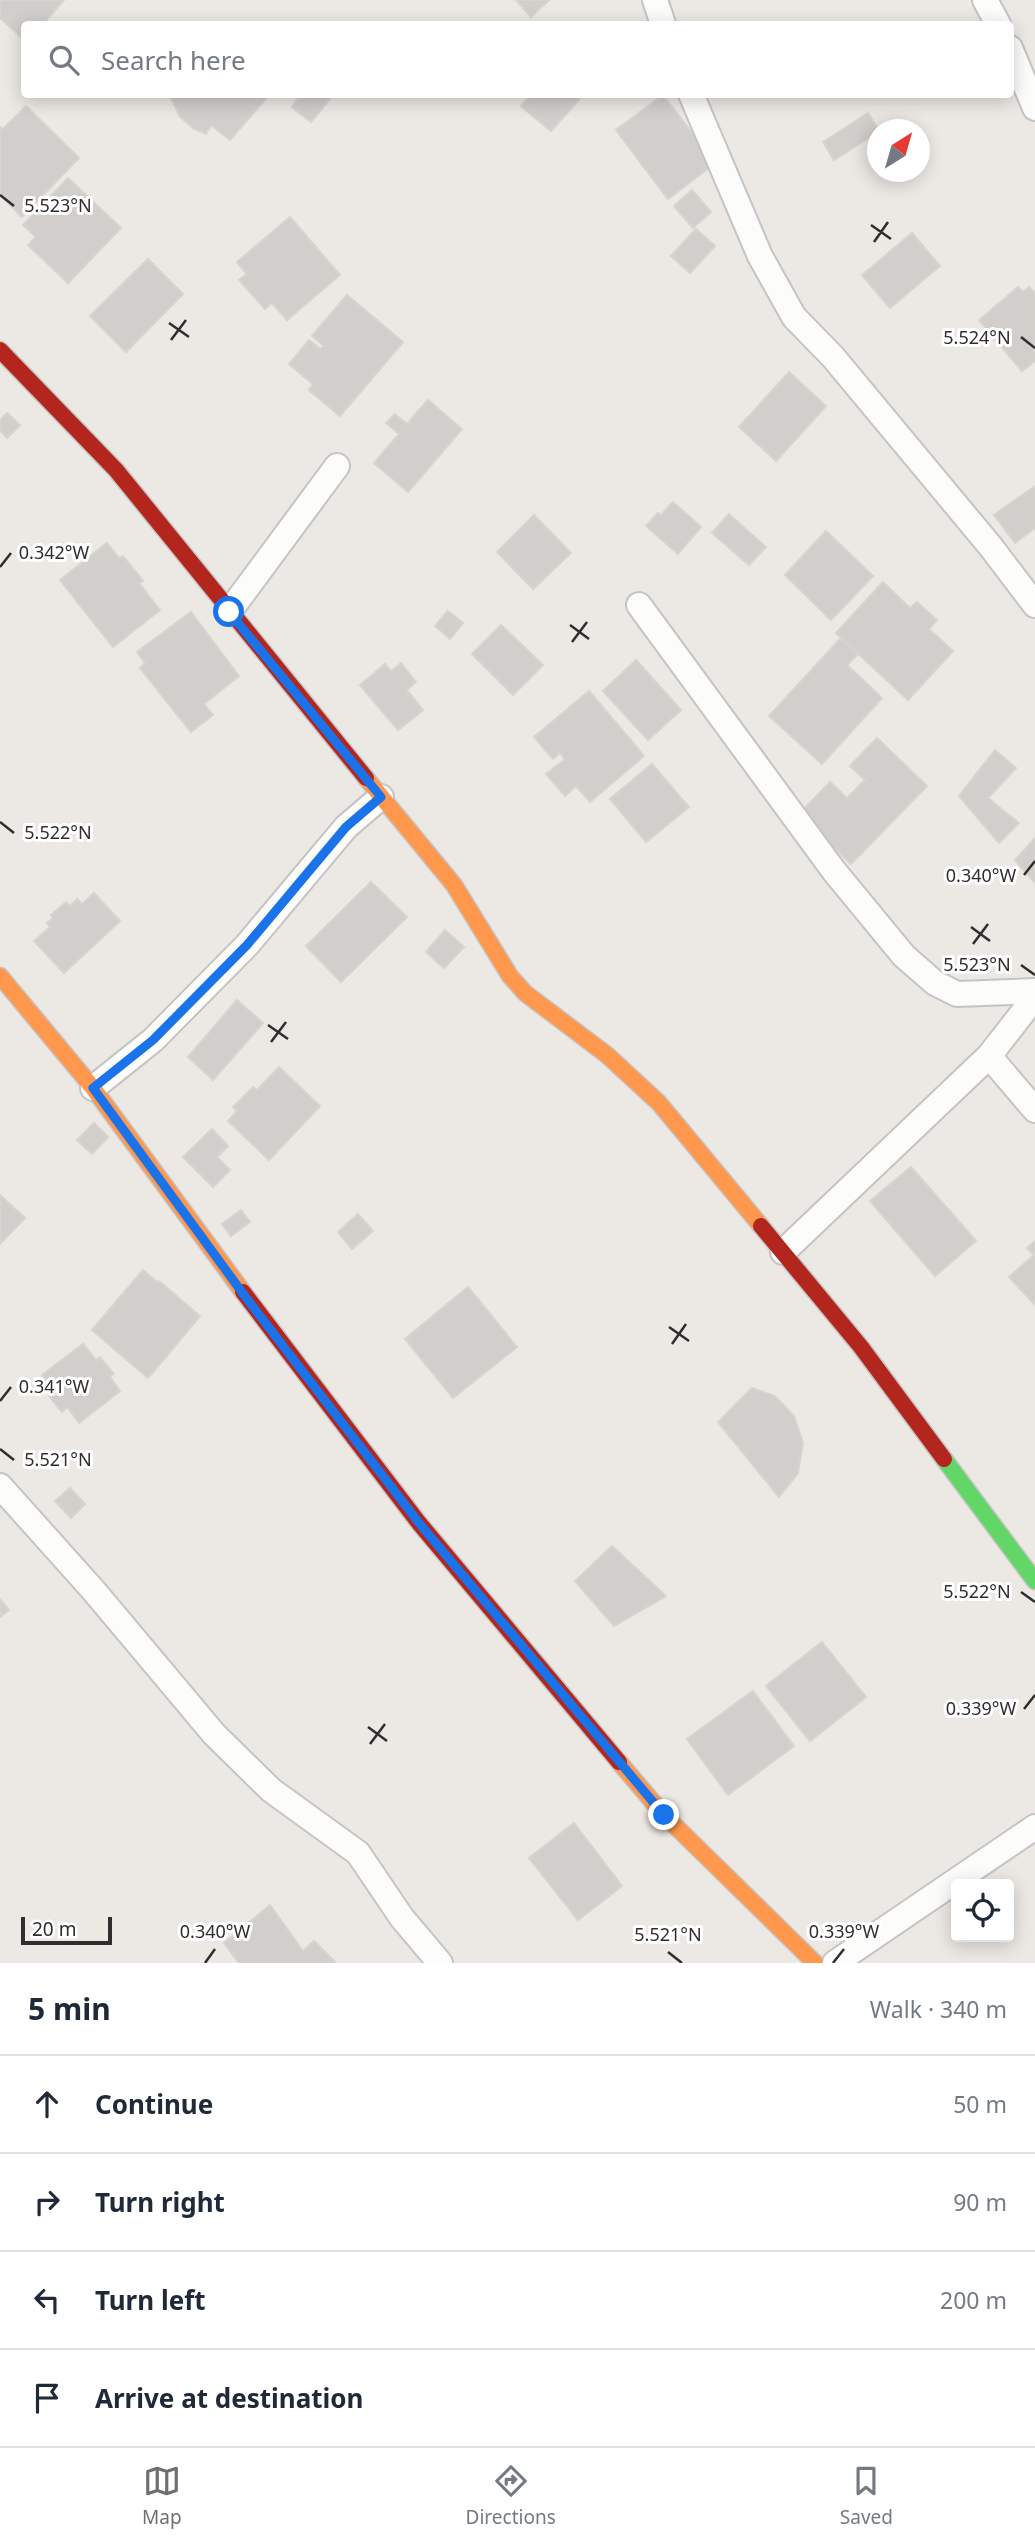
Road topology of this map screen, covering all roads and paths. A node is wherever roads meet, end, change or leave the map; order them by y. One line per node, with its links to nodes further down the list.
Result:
1 (655, 0): 3 (street)
2 (985, 0): 4 (street)
3 (662, 21)
4 (996, 21)
5 (1014, 58): 7 (street)
6 (693, 98): 11 (street)
7 (1035, 108)
8 (0, 350): 12 (street)
9 (337, 466): 12 (street)
10 (639, 605): 15 (street)
11 (1035, 606)
12 (229, 612): 13 (street)
13 (381, 797): 18 (street); 20 (street)
14 (0, 976): 18 (street)
15 (1035, 991)
16 (1035, 997): 17 (street)
17 (989, 1056): 19 (street); 20 (street)
18 (93, 1088): 25 (street)
19 (1035, 1110)
20 (783, 1252): 22 (street)
21 (0, 1486): 24 (street)
22 (1035, 1581)
23 (1035, 1827): 26 (street)
24 (440, 1963)
25 (816, 1963)
26 (835, 1963)

